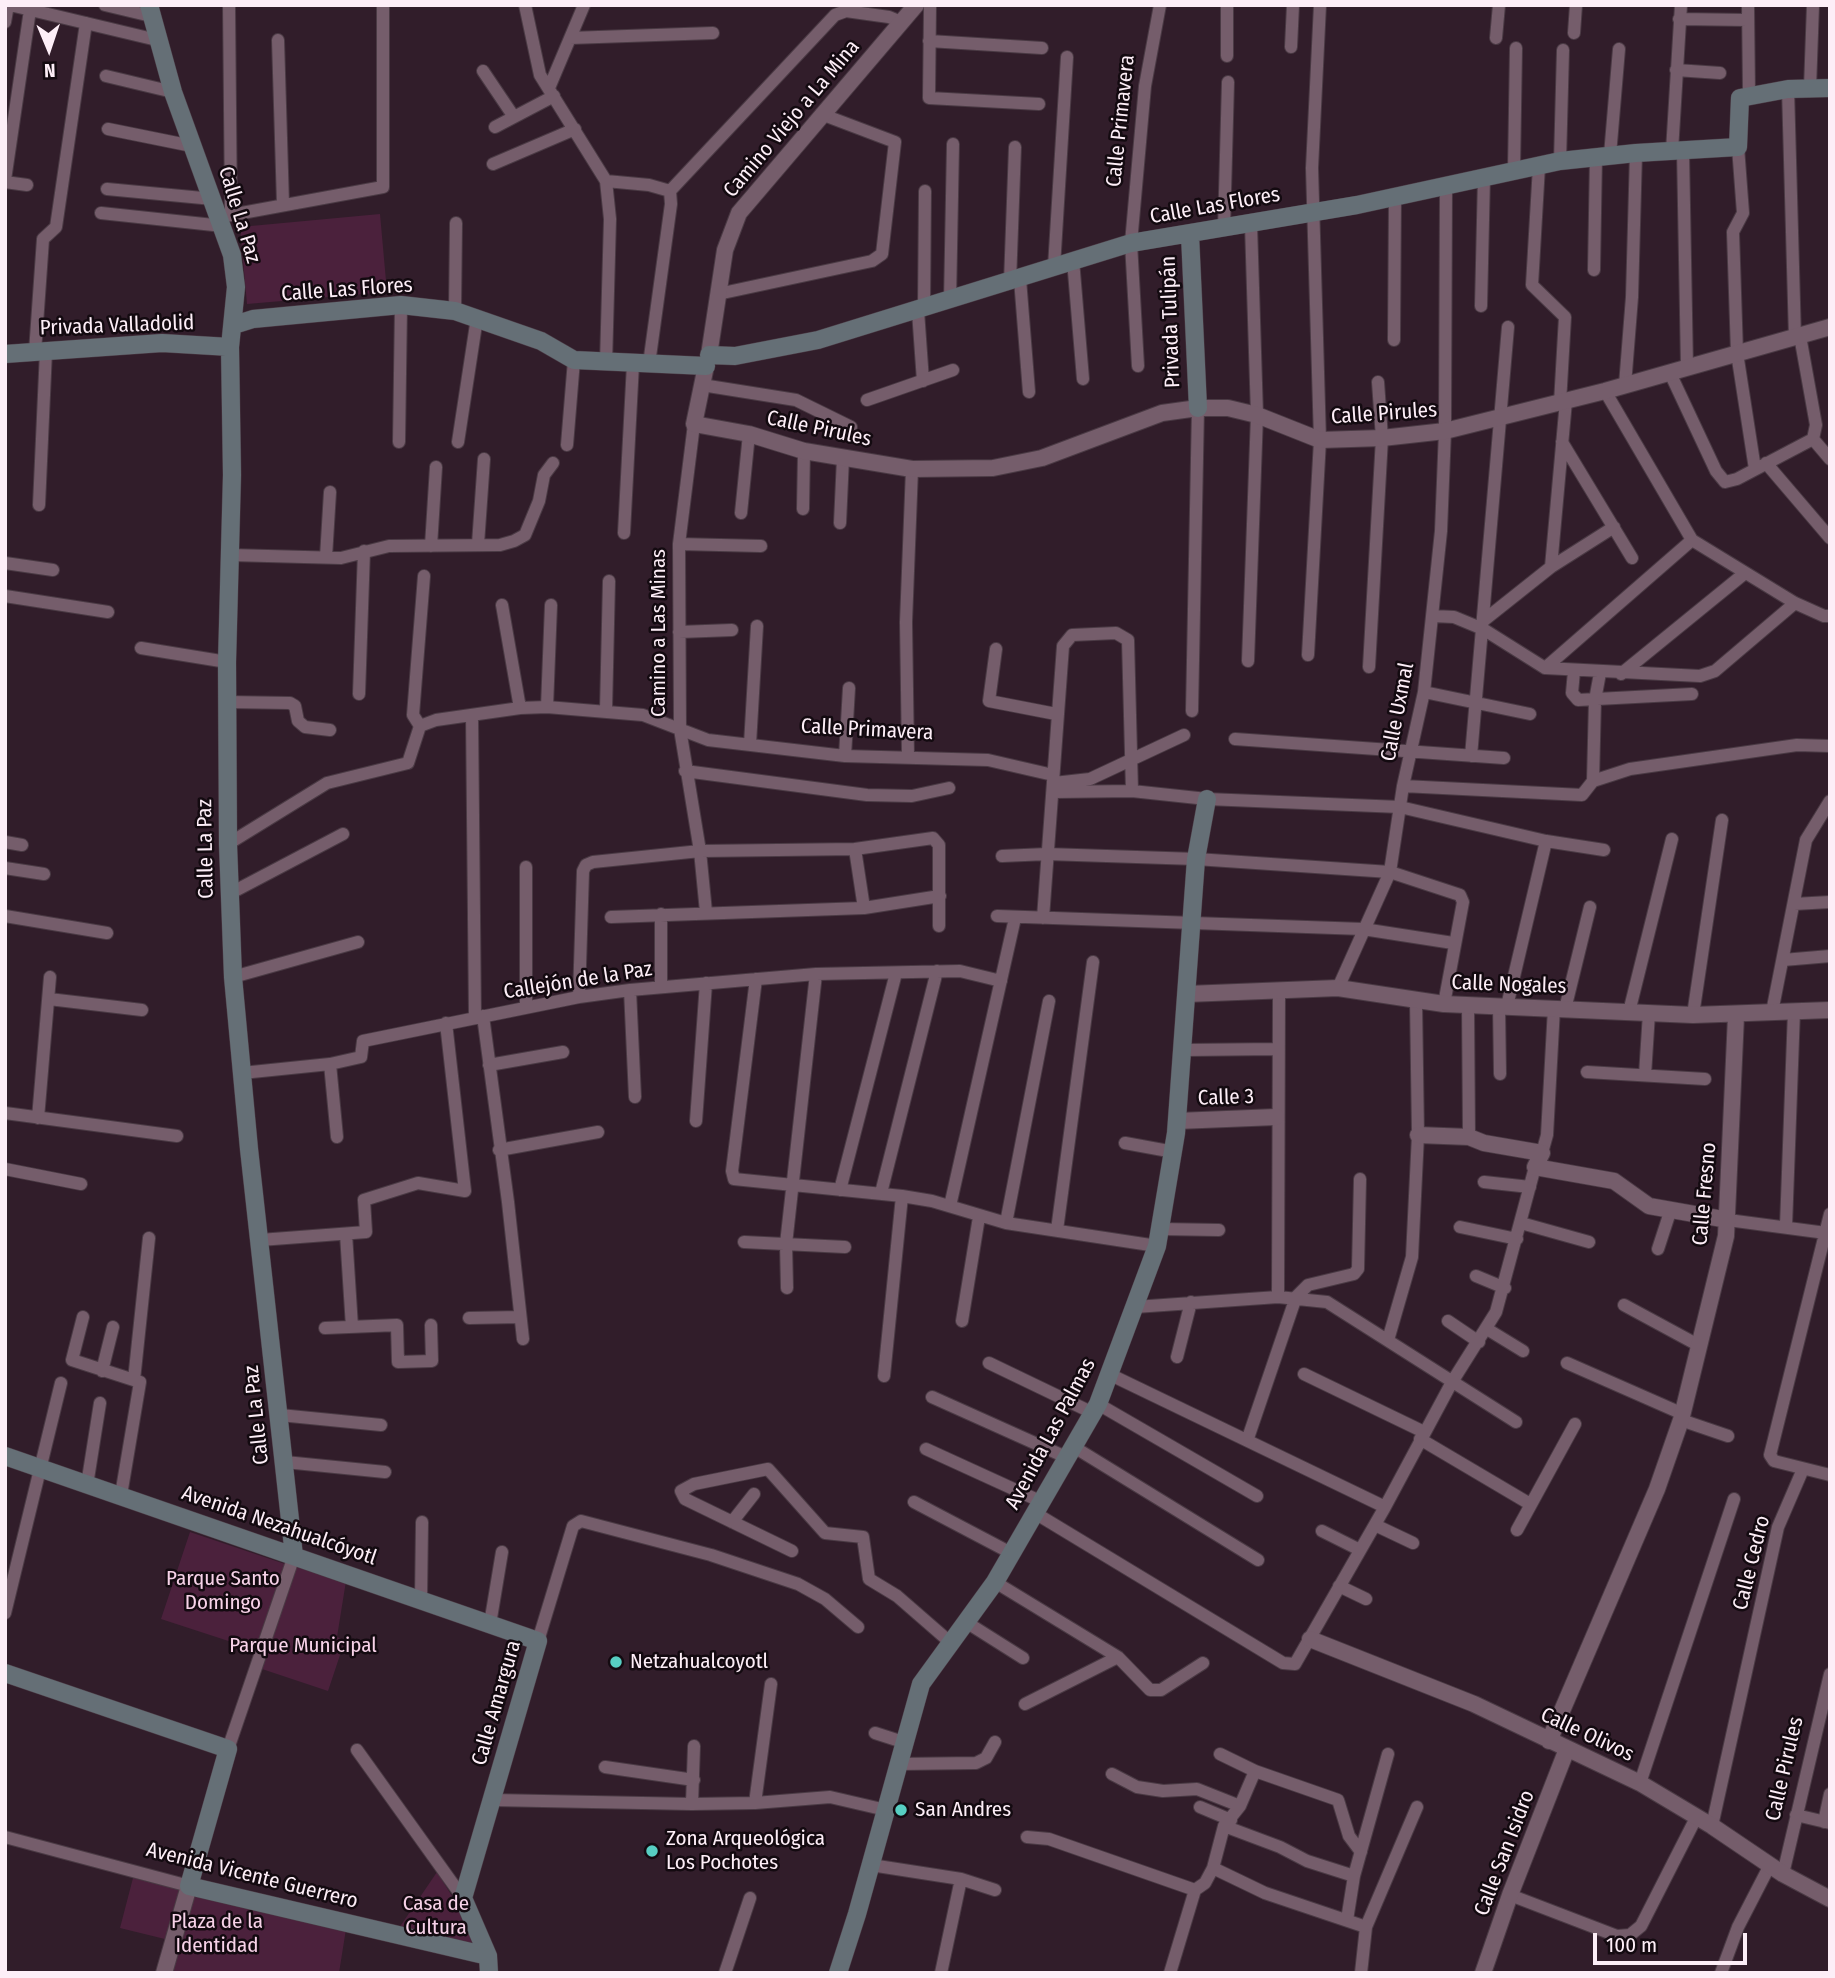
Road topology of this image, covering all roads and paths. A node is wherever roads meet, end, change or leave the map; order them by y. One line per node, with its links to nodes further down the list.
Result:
1 (9, 5): 18 (street); 22 (street)
2 (105, 5): 19 (street)
3 (229, 5): 80 (street)
4 (383, 5): 77 (street)
5 (525, 5): 48 (street)
6 (584, 5): 27 (street)
7 (916, 5): 24 (street, Camino Viejo a La Mina)
8 (930, 5): 31 (street)
9 (1160, 5): 85 (street, Calle Primavera)
10 (1227, 5): 37 (street)
11 (1293, 5): 32 (street)
12 (1320, 5): 78 (street)
13 (1499, 5): 28 (street)
14 (1576, 5): 26 (street)
15 (1681, 5): 20 (street)
16 (1748, 5): 21 (street)
17 (1813, 5): 44 (street)
18 (30, 10): 23 (street); 68 (street)
19 (150, 10): 29 (main road, Calle La Paz)
20 (1679, 19): 21 (street); 40 (street)
21 (1748, 20): 49 (street)
22 (5, 22)
23 (86, 23): 29 (street); 103 (street)
24 (901, 23): 51 (street, Camino Viejo a La Mina); 73 (street)
25 (713, 33): 27 (street)
26 (1574, 33)
27 (570, 38): 48 (street)
28 (1496, 38)
29 (157, 40): 47 (main road, Calle La Paz)
30 (278, 40): 77 (street)
31 (929, 41): 33 (street); 50 (street)
32 (1291, 47)
33 (1042, 48)
34 (1516, 48): 66 (street)
35 (1619, 49): 62 (street)
36 (1563, 50): 63 (street)
37 (1227, 55)
38 (1067, 57): 87 (street)
39 (483, 71): 52 (street)
40 (1676, 71): 41 (street); 60 (street)
41 (1720, 72)
42 (106, 76): 47 (street)
43 (1228, 82): 83 (street)
44 (1810, 88): 45 (main road); 46 (main road)
45 (1830, 88)
46 (1788, 89): 49 (main road); 100 (street)
47 (173, 92): 57 (main road, Calle La Paz)
48 (551, 92): 52 (street); 55 (street)
49 (1744, 98): 59 (main road)
50 (1039, 104)
51 (821, 114): 90 (street, Camino Viejo a La Mina); 90 (street)
52 (514, 117): 53 (street)
53 (495, 127)
54 (108, 129): 57 (street)
55 (575, 129): 64 (street); 69 (street)
56 (953, 144): 91 (street)
57 (192, 146): 76 (main road, Calle La Paz)
58 (1016, 147): 89 (street)
59 (1738, 147): 60 (main road, Calle Las Flores); 104 (street)
60 (1678, 151): 61 (main road, Calle Las Flores); 111 (street)
61 (1636, 152): 62 (main road, Calle Las Flores); 118 (street)
62 (1603, 156): 63 (main road, Calle Las Flores); 88 (street)
63 (1559, 161): 65 (main road, Calle Las Flores)
64 (493, 164)
65 (1539, 166): 66 (main road, Calle Las Flores); 122 (street)
66 (1514, 170): 67 (main road, Calle Las Flores)
67 (1484, 177): 71 (main road, Calle Las Flores); 93 (street)
68 (5, 181): 70 (street)
69 (606, 181): 73 (street); 108 (street)
70 (27, 185)
71 (1446, 185): 75 (main road, Calle Las Flores); 128 (street, Calle Uxmal)
72 (107, 189): 76 (street)
73 (670, 191): 109 (street)
74 (925, 191): 94 (street)
75 (1395, 197): 78 (main road, Calle Las Flores); 101 (street)
76 (214, 199): 80 (main road, Calle La Paz)
77 (283, 204): 80 (street)
78 (1312, 211): 82 (main road, Calle Las Flores); 132 (street)
79 (101, 213): 80 (street)
80 (225, 218): 97 (main road, Calle La Paz)
81 (456, 223): 95 (street)
82 (1251, 225): 83 (main road, Calle Las Flores); 124 (street)
83 (1224, 229): 84 (main road, Calle Las Flores)
84 (1191, 235): 85 (main road, Calle Las Flores); 123 (main road, Privada Tulipán)
85 (1131, 243): 86 (main road, Calle Las Flores); 110 (street, Calle Primavera)
86 (1073, 260): 87 (main road, Calle Las Flores); 114 (street)
87 (1054, 267): 89 (main road, Calle Las Flores)
88 (1594, 270)
89 (1015, 280): 91 (main road, Calle Las Flores); 120 (street)
90 (718, 294): 107 (street, Camino Viejo a La Mina)
91 (950, 301): 94 (main road, Calle Las Flores)
92 (401, 305): 95 (main road, Calle Las Flores); 97 (main road, Calle Las Flores); 133 (street)
93 (1481, 306)
94 (921, 310): 107 (main road, Calle Las Flores); 115 (street)
95 (455, 311): 96 (main road, Calle Las Flores)
96 (477, 318): 106 (main road, Calle Las Flores); 134 (street)
97 (234, 325): 102 (main road, Calle La Paz)
98 (1507, 327): 125 (street)
99 (1830, 327): 100 (street, Calle Pirules)
100 (1798, 337): 104 (street, Calle Pirules); 131 (street)
101 (1394, 340)
102 (230, 347): 103 (main road, Privada Valladolid); 159 (main road, Calle La Paz)
103 (40, 351): 105 (main road, Privada Valladolid); 146 (street)
104 (1737, 353): 111 (street, Calle Pirules); 142 (street)
105 (5, 354)
106 (574, 360): 108 (main road, Calle Las Flores); 136 (street)
107 (708, 361): 109 (main road, Calle Las Flores); 117 (street, Camino a Las Minas)
108 (606, 363): 109 (main road, Calle Las Flores)
109 (641, 364): 151 (street)
110 (1138, 366)
111 (1687, 368): 113 (street, Calle Pirules)
112 (953, 370): 115 (street)
113 (1670, 373): 118 (street, Calle Pirules); 142 (street)
114 (1083, 379)
115 (923, 381): 121 (street)
116 (1378, 382): 130 (street)
117 (702, 385): 126 (street, Camino a Las Minas); 127 (street)
118 (1625, 386): 119 (street, Calle Pirules)
119 (1605, 391): 122 (street, Calle Pirules); 153 (street)
120 (1029, 392)
121 (867, 400)
122 (1563, 402): 125 (street, Calle Pirules); 135 (street)
123 (1198, 408): 124 (street, Calle Pirules); 144 (street, Calle Pirules); 199 (street)
124 (1257, 415): 132 (street, Calle Pirules); 182 (street)
125 (1501, 419): 128 (street, Calle Pirules); 175 (street)
126 (694, 424): 129 (street, Calle Pirules); 155 (street, Camino a Las Minas)
127 (851, 427)
128 (1446, 431): 130 (street, Calle Pirules); 173 (street, Calle Uxmal)
129 (749, 435): 137 (street, Calle Pirules); 148 (street)
130 (1382, 438): 132 (street, Calle Pirules); 184 (street)
131 (1814, 439): 139 (street); 142 (street)
132 (1320, 440): 181 (street)
133 (400, 442)
134 (458, 442)
135 (1562, 442): 150 (street); 163 (street)
136 (567, 445)
137 (804, 451): 138 (street, Calle Pirules); 147 (street)
138 (843, 457): 144 (street, Calle Pirules); 149 (street)
139 (1830, 458)
140 (484, 459): 154 (street)
141 (553, 463): 154 (street)
142 (1760, 466): 152 (street)
143 (436, 467): 156 (street)
144 (912, 469): 211 (street)
145 (330, 492): 160 (street)
146 (39, 505)
147 (803, 509)
148 (741, 513)
149 (840, 523)
150 (1614, 527): 161 (street); 163 (street)
151 (624, 533)
152 (1830, 538)
153 (1692, 540): 165 (street); 185 (street)
154 (478, 544): 156 (street)
155 (679, 544): 157 (street); 178 (street, Camino a Las Minas)
156 (431, 546): 158 (street)
157 (761, 546)
158 (364, 551): 160 (street); 191 (street)
159 (231, 555): 160 (street); 183 (main road, Calle La Paz)
160 (326, 557)
161 (1632, 558)
162 (5, 563): 164 (street)
163 (1551, 567): 175 (street)
164 (54, 570)
165 (1745, 573): 169 (street); 188 (street)
166 (424, 576): 203 (street)
167 (609, 581): 198 (street)
168 (5, 596): 172 (street)
169 (1795, 603): 174 (street); 188 (street)
170 (502, 605): 197 (street)
171 (551, 605): 196 (street)
172 (108, 612)
173 (1433, 616): 175 (street); 190 (street, Calle Uxmal)
174 (1830, 616)
175 (1483, 625): 185 (street); 195 (street)
176 (757, 626): 208 (street)
177 (732, 630): 178 (street)
178 (679, 632): 205 (street, Camino a Las Minas)
179 (141, 648): 183 (street)
180 (996, 649): 200 (street)
181 (1308, 656)
182 (1248, 661)
183 (227, 662): 194 (main road, Calle La Paz)
184 (1369, 667)
185 (1545, 668): 186 (street)
186 (1574, 671): 187 (street); 193 (street)
187 (1600, 673): 188 (street); 193 (street)
188 (1621, 674)
189 (849, 688): 212 (street)
190 (1424, 692): 195 (street); 210 (street, Calle Uxmal)
191 (359, 694)
192 (1692, 694): 193 (street)
193 (1595, 700): 217 (street)
194 (227, 702): 204 (street); 230 (main road, Calle La Paz)
195 (1476, 705): 201 (street); 213 (street)
196 (547, 707): 197 (street, Calle Primavera); 198 (street, Calle Primavera)
197 (520, 708): 202 (street, Calle Primavera)
198 (606, 710): 205 (street, Calle Primavera)
199 (1192, 711)
200 (1056, 714): 214 (street); 218 (street)
201 (1530, 714)
202 (472, 715): 203 (street, Calle Primavera); 293 (street)
203 (420, 726): 230 (street)
204 (330, 730)
205 (681, 735): 208 (street, Calle Primavera); 216 (street, Camino a Las Minas)
206 (1184, 735): 214 (street)
207 (1235, 739): 210 (street)
208 (750, 744): 212 (street, Calle Primavera)
209 (1830, 746): 217 (street)
210 (1412, 752): 213 (street); 219 (street, Calle Uxmal)
211 (908, 755): 212 (street, Calle Primavera); 218 (street, Calle Primavera)
212 (845, 756)
213 (1471, 756): 215 (street)
214 (1133, 758): 218 (street); 221 (street)
215 (1504, 758)
216 (685, 771): 220 (street); 234 (street, Camino a Las Minas)
217 (1593, 781): 219 (street)
218 (1054, 783): 221 (street); 235 (street)
219 (1403, 786): 224 (street, Calle Uxmal)
220 (949, 789)
221 (1132, 791): 222 (street)
222 (1208, 799): 224 (street); 237 (main road, Avenida Las Palmas)
223 (1830, 802): 245 (street)
224 (1399, 807): 228 (street); 240 (street, Calle Uxmal)
225 (1722, 820): 292 (street)
226 (343, 834): 242 (street)
227 (1672, 839): 288 (street)
228 (1546, 841): 233 (street); 283 (street)
229 (5, 842): 231 (street)
230 (228, 844): 242 (main road, Calle La Paz)
231 (22, 845)
232 (855, 849): 234 (street); 243 (street); 247 (street)
233 (1604, 850)
234 (700, 851): 248 (street, Camino a Las Minas); 277 (street)
235 (1047, 854): 236 (street); 237 (street); 254 (street)
236 (1002, 856)
237 (1196, 859): 240 (street); 255 (main road, Avenida Las Palmas)
238 (526, 867): 284 (street)
239 (5, 868): 241 (street)
240 (1390, 872): 257 (street, Calle Uxmal); 260 (street)
241 (44, 874)
242 (229, 894): 268 (main road, Calle La Paz)
243 (940, 897): 247 (street); 256 (street)
244 (1830, 902): 245 (street)
245 (1794, 904): 262 (street)
246 (1590, 907): 285 (street)
247 (864, 908): 248 (street)
248 (706, 912): 249 (street)
249 (661, 914): 252 (street); 272 (street)
250 (5, 916): 258 (street)
251 (997, 916): 253 (street)
252 (611, 917)
253 (1016, 918): 254 (street); 270 (street)
254 (1043, 918): 255 (street)
255 (1191, 922): 257 (street); 276 (main road, Avenida Las Palmas)
256 (939, 926)
257 (1363, 929): 260 (street); 273 (street, Calle Uxmal)
258 (107, 933)
259 (358, 942): 268 (street)
260 (1453, 943): 281 (street)
261 (1830, 956): 262 (street)
262 (1783, 960): 289 (street)
263 (1093, 962): 339 (street)
264 (937, 971): 265 (street, Callejón de la Paz); 270 (street, Callejón de la Paz); 328 (street)
265 (896, 972): 266 (street, Callejón de la Paz); 327 (street)
266 (816, 974): 269 (street, Callejón de la Paz); 325 (street)
267 (50, 977): 278 (street)
268 (233, 977): 302 (main road, Calle La Paz)
269 (756, 979): 271 (street, Callejón de la Paz); 325 (street)
270 (1001, 981): 330 (street)
271 (706, 983): 272 (street, Callejón de la Paz); 310 (street)
272 (661, 987): 274 (street, Callejón de la Paz)
273 (1338, 988): 275 (street, Calle Nogales); 279 (street, Calle Nogales)
274 (630, 990): 277 (street, Callejón de la Paz); 306 (street)
275 (1279, 992): 276 (street, Calle Nogales); 296 (street)
276 (1187, 994): 297 (main road, Avenida Las Palmas)
277 (579, 997): 284 (street, Callejón de la Paz)
278 (49, 999): 286 (street); 309 (street)
279 (1416, 1000): 281 (street, Calle Nogales); 313 (street)
280 (1049, 1001): 335 (street)
281 (1444, 1004): 282 (street, Calle Nogales)
282 (1468, 1005): 283 (street, Calle Nogales); 316 (street)
283 (1503, 1006): 285 (street, Calle Nogales); 303 (street)
284 (526, 1007): 293 (street, Callejón de la Paz)
285 (1560, 1009): 288 (street, Calle Nogales); 320 (street)
286 (142, 1010)
287 (1830, 1010): 290 (street, Calle Nogales)
288 (1629, 1012): 291 (street, Calle Nogales)
289 (1772, 1012): 290 (street, Calle Nogales); 294 (street, Calle Nogales)
290 (1794, 1012): 337 (street)
291 (1649, 1013): 292 (street, Calle Nogales); 304 (street)
292 (1693, 1015): 294 (street, Calle Nogales)
293 (479, 1016): 295 (street, Callejón de la Paz); 300 (street)
294 (1736, 1016): 334 (street, Calle Fresno)
295 (446, 1023): 299 (street, Callejón de la Paz); 342 (street)
296 (1277, 1049): 297 (street); 308 (street)
297 (1184, 1051): 311 (main road, Avenida Las Palmas)
298 (562, 1052): 300 (street)
299 (330, 1064): 302 (street, Callejón de la Paz); 315 (street)
300 (489, 1065): 318 (street)
301 (1587, 1072): 304 (street)
302 (242, 1073): 346 (main road, Calle La Paz)
303 (1500, 1074)
304 (1645, 1075): 305 (street)
305 (1705, 1079)
306 (635, 1097)
307 (5, 1113): 309 (street)
308 (1276, 1117): 311 (street, Calle 3); 355 (street)
309 (38, 1118): 314 (street)
310 (696, 1121)
311 (1177, 1121): 319 (main road, Avenida Las Palmas)
312 (598, 1132): 318 (street)
313 (1418, 1135): 316 (street); 371 (street)
314 (177, 1136)
315 (337, 1136)
316 (1469, 1138): 320 (street)
317 (1125, 1143): 319 (street)
318 (499, 1150): 361 (street)
319 (1174, 1152): 343 (main road, Avenida Las Palmas)
320 (1539, 1160): 326 (street); 331 (street)
321 (5, 1169): 324 (street)
322 (1360, 1179): 356 (street)
323 (1484, 1182): 326 (street)
324 (81, 1184)
325 (793, 1187): 327 (street); 349 (street)
326 (1530, 1187): 336 (street)
327 (840, 1190): 328 (street)
328 (881, 1193): 329 (street)
329 (902, 1196): 330 (street); 381 (street)
330 (950, 1206): 333 (street)
331 (1671, 1209): 334 (street); 351 (street)
332 (1830, 1214): 341 (street)
333 (979, 1217): 335 (street); 363 (street)
334 (1728, 1220): 337 (street); 373 (street, Calle Fresno)
335 (1006, 1223): 339 (street)
336 (1521, 1223): 345 (street); 348 (street)
337 (1786, 1226): 341 (street)
338 (1460, 1227): 345 (street)
339 (1057, 1230): 343 (street)
340 (1219, 1230): 343 (street)
341 (1826, 1233): 401 (street)
342 (346, 1234): 346 (street); 366 (street)
343 (1159, 1237): 359 (main road, Avenida Las Palmas)
344 (149, 1238): 382 (street)
345 (1517, 1239): 354 (street)
346 (260, 1240): 388 (main road, Calle La Paz)
347 (744, 1242): 349 (street)
348 (1589, 1242)
349 (786, 1244): 350 (street); 353 (street)
350 (845, 1247)
351 (1658, 1249)
352 (1476, 1276): 354 (street)
353 (787, 1288)
354 (1505, 1288): 369 (street)
355 (1278, 1297): 356 (street); 357 (street)
356 (1296, 1297): 371 (street); 395 (street)
357 (1191, 1302): 359 (street); 375 (street)
358 (1624, 1305): 373 (street)
359 (1135, 1307): 380 (main road, Avenida Las Palmas)
360 (83, 1317): 378 (street)
361 (520, 1317): 362 (street); 370 (street)
362 (469, 1318)
363 (962, 1321)
364 (1448, 1321): 372 (street)
365 (431, 1325): 366 (street)
366 (352, 1326): 368 (street)
367 (113, 1327): 378 (street)
368 (325, 1328)
369 (1487, 1329): 372 (street); 374 (street)
370 (523, 1339)
371 (1388, 1340): 383 (street)
372 (1479, 1342): 383 (street)
373 (1698, 1345): 389 (street, Calle Fresno)
374 (1523, 1351)
375 (1177, 1357)
376 (989, 1363): 387 (street)
377 (1567, 1363): 389 (street)
378 (102, 1371): 382 (street)
379 (1304, 1374): 393 (street)
380 (1111, 1375): 387 (main road, Avenida Las Palmas); 395 (street)
381 (884, 1376)
382 (134, 1380): 406 (street)
383 (1452, 1382): 390 (street); 393 (street)
384 (61, 1383): 400 (street)
385 (932, 1397): 397 (street)
386 (100, 1403): 404 (street)
387 (1095, 1408): 397 (main road, Avenida Las Palmas); 407 (street)
388 (280, 1415): 392 (street); 399 (main road, Calle La Paz)
389 (1682, 1417): 394 (street); 445 (street, Calle Fresno)
390 (1516, 1422)
391 (1575, 1424): 410 (street)
392 (381, 1425)
393 (1422, 1436): 410 (street); 411 (street)
394 (1728, 1436)
395 (1248, 1438): 411 (street)
396 (926, 1449): 412 (street)
397 (1071, 1452): 412 (main road, Avenida Las Palmas); 424 (street)
398 (5, 1456): 400 (main road, Avenida Nezahualcóyotl)
399 (285, 1462): 402 (street); 423 (main road, Calle La Paz)
400 (42, 1469): 404 (main road, Avenida Nezahualcóyotl); 429 (street)
401 (1803, 1469): 403 (street); 472 (street, Calle Cedro)
402 (385, 1472)
403 (1830, 1475)
404 (87, 1485): 406 (main road, Avenida Nezahualcóyotl)
405 (754, 1494): 414 (street)
406 (121, 1495): 423 (main road, Avenida Nezahualcóyotl)
407 (1257, 1496)
408 (1734, 1499): 459 (street)
409 (914, 1502): 422 (street)
410 (1530, 1504): 416 (street)
411 (1385, 1507): 415 (street)
412 (1039, 1508): 422 (main road, Avenida Las Palmas); 433 (street)
413 (422, 1522): 428 (street)
414 (732, 1522): 420 (street); 435 (street)
415 (1375, 1525): 418 (street); 419 (street)
416 (1517, 1530)
417 (1322, 1531): 419 (street)
418 (1413, 1543)
419 (1360, 1550): 426 (street)
420 (792, 1551)
421 (502, 1552): 431 (street)
422 (1012, 1553): 425 (main road, Avenida Las Palmas)
423 (294, 1556): 428 (main road, Avenida Nezahualcóyotl); 449 (street)
424 (1258, 1560)
425 (995, 1582): 430 (main road, Avenida Las Palmas); 436 (street)
426 (1339, 1586): 427 (street); 433 (street)
427 (1366, 1599)
428 (421, 1600): 431 (main road, Avenida Nezahualcóyotl)
429 (5, 1613)
430 (966, 1622): 435 (main road, Avenida Las Palmas); 437 (street)
431 (490, 1624): 434 (main road, Avenida Nezahualcóyotl)
432 (858, 1627): 434 (street, Calle Amargura)
433 (1310, 1639): 445 (street, Calle Olivos)
434 (538, 1641): 461 (main road, Calle Amargura)
435 (951, 1643): 446 (main road, Avenida Las Palmas)
436 (1118, 1657): 438 (street); 442 (street)
437 (1023, 1658)
438 (1203, 1664)
439 (5, 1673): 449 (main road)
440 (1830, 1674): 443 (street, Calle Pirules)
441 (771, 1684): 462 (street)
442 (1026, 1704)
443 (1823, 1724): 468 (street, Calle Pirules)
444 (875, 1733): 446 (street)
445 (1549, 1741): 450 (street, Calle Olivos)
446 (904, 1742): 454 (main road, Avenida Las Palmas)
447 (995, 1742): 454 (street)
448 (694, 1746): 458 (street)
449 (228, 1749): 481 (main road)
450 (1567, 1749): 459 (street, Calle Olivos); 484 (street, Calle San Isidro)
451 (357, 1750): 485 (street)
452 (1220, 1754): 456 (street)
453 (1388, 1754): 475 (street)
454 (898, 1765): 467 (main road, Avenida Las Palmas)
455 (605, 1767): 458 (street)
456 (1255, 1771): 464 (street); 475 (street)
457 (1112, 1774): 464 (street)
458 (694, 1780): 463 (street)
459 (1640, 1783): 469 (street, Calle Olivos)
460 (1830, 1794): 470 (street)
461 (493, 1800): 463 (street); 485 (main road, Calle Amargura)
462 (755, 1803): 463 (street); 467 (street)
463 (692, 1804)
464 (1240, 1806): 471 (street)
465 (1200, 1807): 471 (street)
466 (1418, 1807): 489 (street)
467 (886, 1810): 476 (main road, Avenida Las Palmas)
468 (1796, 1815): 470 (street); 478 (street, Calle Pirules)
469 (1697, 1816): 472 (street, Calle Olivos); 484 (street)
470 (1827, 1822)
471 (1227, 1823): 477 (street); 479 (street)
472 (1712, 1826): 478 (street, Calle Olivos)
473 (5, 1837): 481 (street, Avenida Vicente Guerrero)
474 (1027, 1837): 483 (street)
475 (1361, 1852): 479 (street)
476 (871, 1865): 480 (street); 493 (main road, Avenida Las Palmas)
477 (1213, 1868): 483 (street); 488 (street)
478 (1776, 1870): 487 (street, Calle Olivos); 498 (street, Calle Pirules)
479 (1354, 1876): 488 (street)
480 (961, 1880): 482 (street); 494 (street)
481 (189, 1886): 490 (main road, Avenida Vicente Guerrero); 491 (street)
482 (995, 1890)
483 (1195, 1890): 495 (street)
484 (1510, 1895): 497 (street, Calle San Isidro)
485 (463, 1898): 490 (main road)
486 (750, 1898): 492 (street)
487 (1830, 1899)
488 (1347, 1920): 489 (street)
489 (1366, 1927): 496 (street)
490 (489, 1965)
491 (163, 1973)
492 (725, 1973)
493 (838, 1973)
494 (941, 1973)
495 (1170, 1973)
496 (1361, 1973)
497 (1483, 1973)
498 (1721, 1973)

